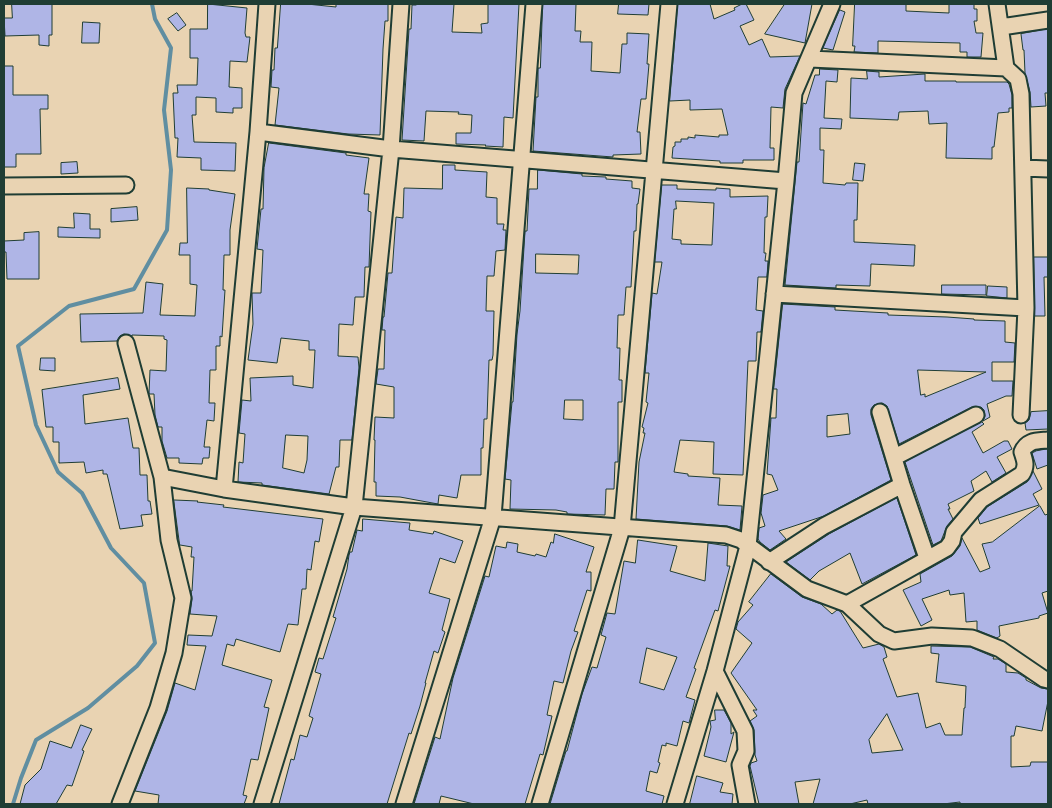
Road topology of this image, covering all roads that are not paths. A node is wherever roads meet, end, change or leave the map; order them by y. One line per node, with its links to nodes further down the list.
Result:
1 (267, 4): 11 (street)
2 (401, 4): 12 (street)
3 (534, 4): 13 (street)
4 (669, 4): 16 (street)
5 (832, 4): 9 (street)
6 (997, 4): 8 (street)
7 (1048, 20): 8 (street)
8 (1000, 26): 10 (street)
9 (810, 59): 10 (street); 17 (street)
10 (1006, 68): 14 (street)
11 (258, 132): 12 (street); 30 (street)
12 (391, 149): 13 (street); 31 (street)
13 (522, 160): 16 (street); 32 (street)
14 (1023, 168): 15 (street); 21 (street)
15 (1048, 169)
16 (656, 171): 17 (street); 33 (street)
17 (786, 181): 20 (street)
18 (126, 185): 19 (street)
19 (4, 186)
20 (774, 294): 21 (street); 34 (street)
21 (1026, 308): 25 (street)
22 (126, 343): 28 (street)
23 (880, 412): 27 (street)
24 (976, 415): 27 (street)
25 (1021, 415)
26 (1048, 440): 35 (street)
27 (895, 457): 29 (street)
28 (162, 477): 30 (street); 40 (street)
29 (902, 485): 35 (street); 36 (street)
30 (224, 489): 31 (street)
31 (354, 507): 32 (street); 41 (street)
32 (493, 517): 33 (street); 42 (street)
33 (622, 528): 34 (street); 43 (street)
34 (748, 546): 36 (street); 38 (street)
35 (927, 558): 37 (street)
36 (769, 562): 37 (street)
37 (847, 604): 39 (street)
38 (715, 671): 44 (street); 45 (street)
39 (1048, 680)
40 (120, 804)
41 (262, 804)
42 (404, 804)
43 (540, 804)
44 (675, 804)
45 (747, 804)

